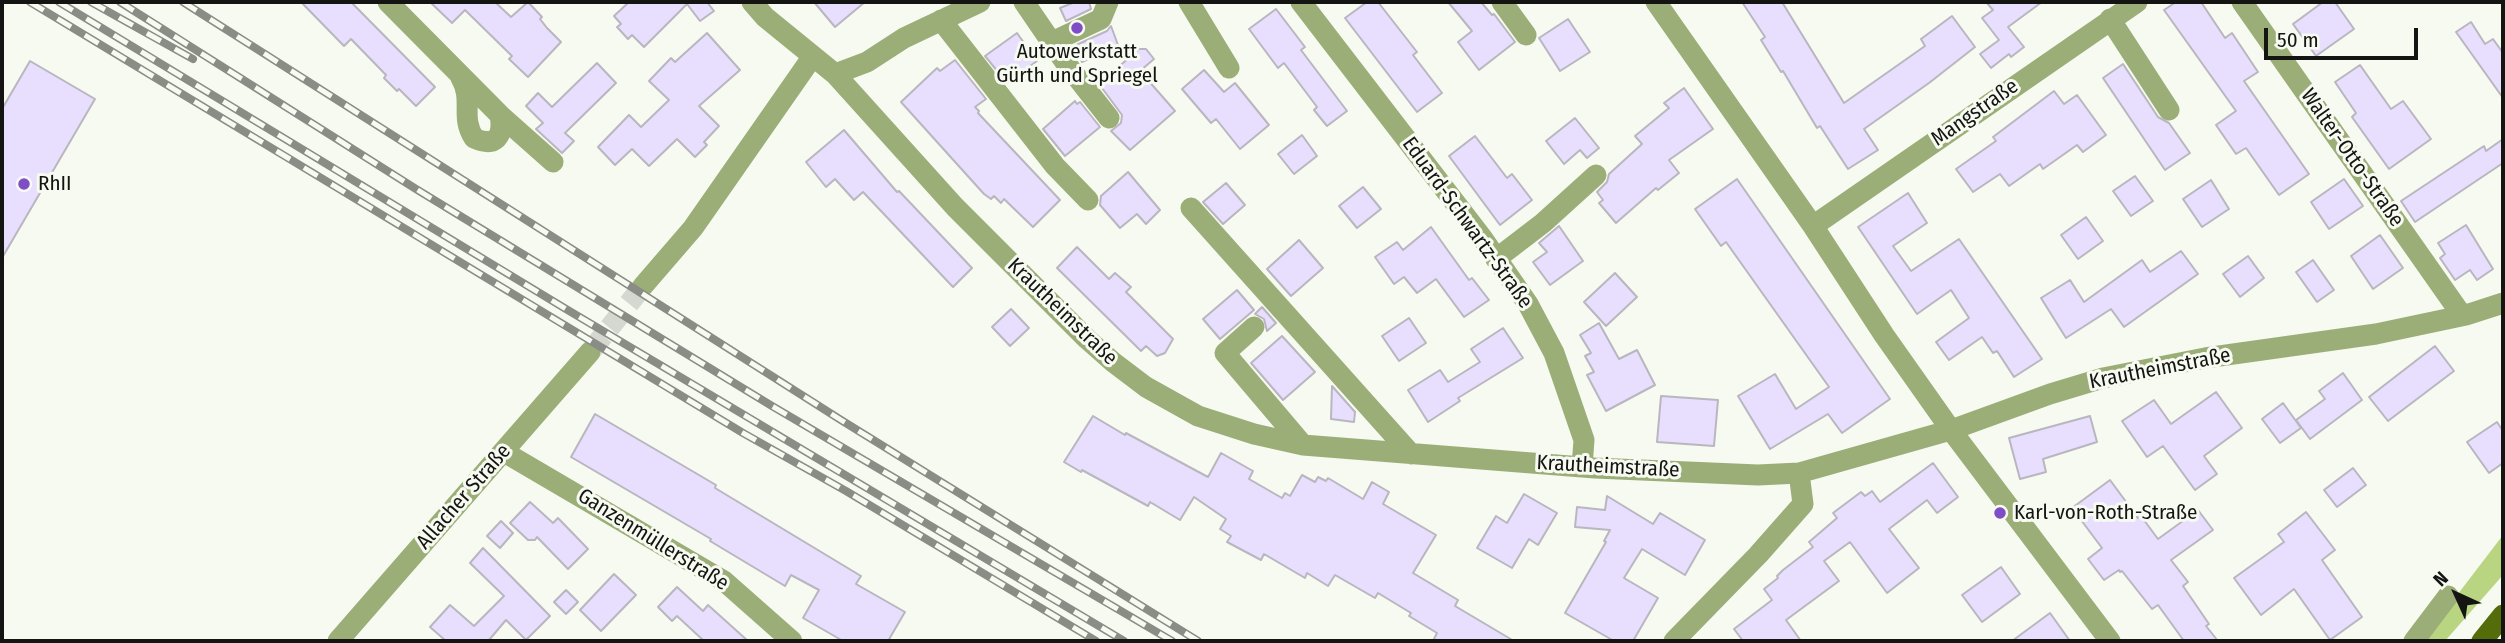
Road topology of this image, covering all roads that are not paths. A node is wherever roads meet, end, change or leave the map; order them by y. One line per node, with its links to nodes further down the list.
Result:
1 (388, 2): 17 (street)
2 (980, 2): 13 (street)
3 (1024, 2): 15 (street)
4 (1108, 2): 15 (street)
5 (1189, 2): 18 (street)
6 (1301, 2): 28 (street, Eduard-Schwartz-Straße)
7 (1502, 2): 14 (street)
8 (1656, 2): 27 (street)
9 (2137, 2): 12 (street, Mangstraße)
10 (2242, 2): 31 (street, Walter-Otto-Straße)
11 (760, 7): 16 (street, Krautheimstraße)
12 (2110, 19): 20 (street); 27 (street, Mangstraße)
13 (941, 20): 19 (street); 25 (street)
14 (1526, 35)
15 (1052, 42): 22 (street)
16 (813, 56): 19 (street, Krautheimstraße); 29 (street)
17 (454, 68): 21 (street); 21 (street)
18 (1228, 68)
19 (835, 74): 35 (street, Krautheimstraße)
20 (2169, 110)
21 (500, 115): 23 (street)
22 (1109, 118)
23 (553, 162)
24 (1596, 175): 28 (street)
25 (1088, 200)
26 (1191, 208): 37 (street)
27 (1813, 226): 34 (street)
28 (1496, 259): 38 (street, Eduard-Schwartz-Straße)
29 (643, 286)
30 (2503, 303): 31 (street, Krautheimstraße)
31 (2461, 314): 34 (street, Krautheimstraße)
32 (1254, 327): 35 (street)
33 (590, 352): 36 (street, Allacher Straße)
34 (1951, 430): 39 (street, Krautheimstraße); 45 (street)
35 (1303, 444): 37 (street, Krautheimstraße)
36 (504, 452): 42 (street, Allacher Straße); 43 (street, Ganzenmüllerstraße)
37 (1411, 454): 38 (street, Krautheimstraße)
38 (1582, 467): 39 (street, Krautheimstraße)
39 (1799, 472): 44 (street)
40 (2448, 596): 46 (street)
41 (2503, 615): 47 (main road)
42 (342, 635)
43 (792, 641)
44 (1674, 641)
45 (2110, 641)
46 (2414, 641)
47 (2482, 641)

